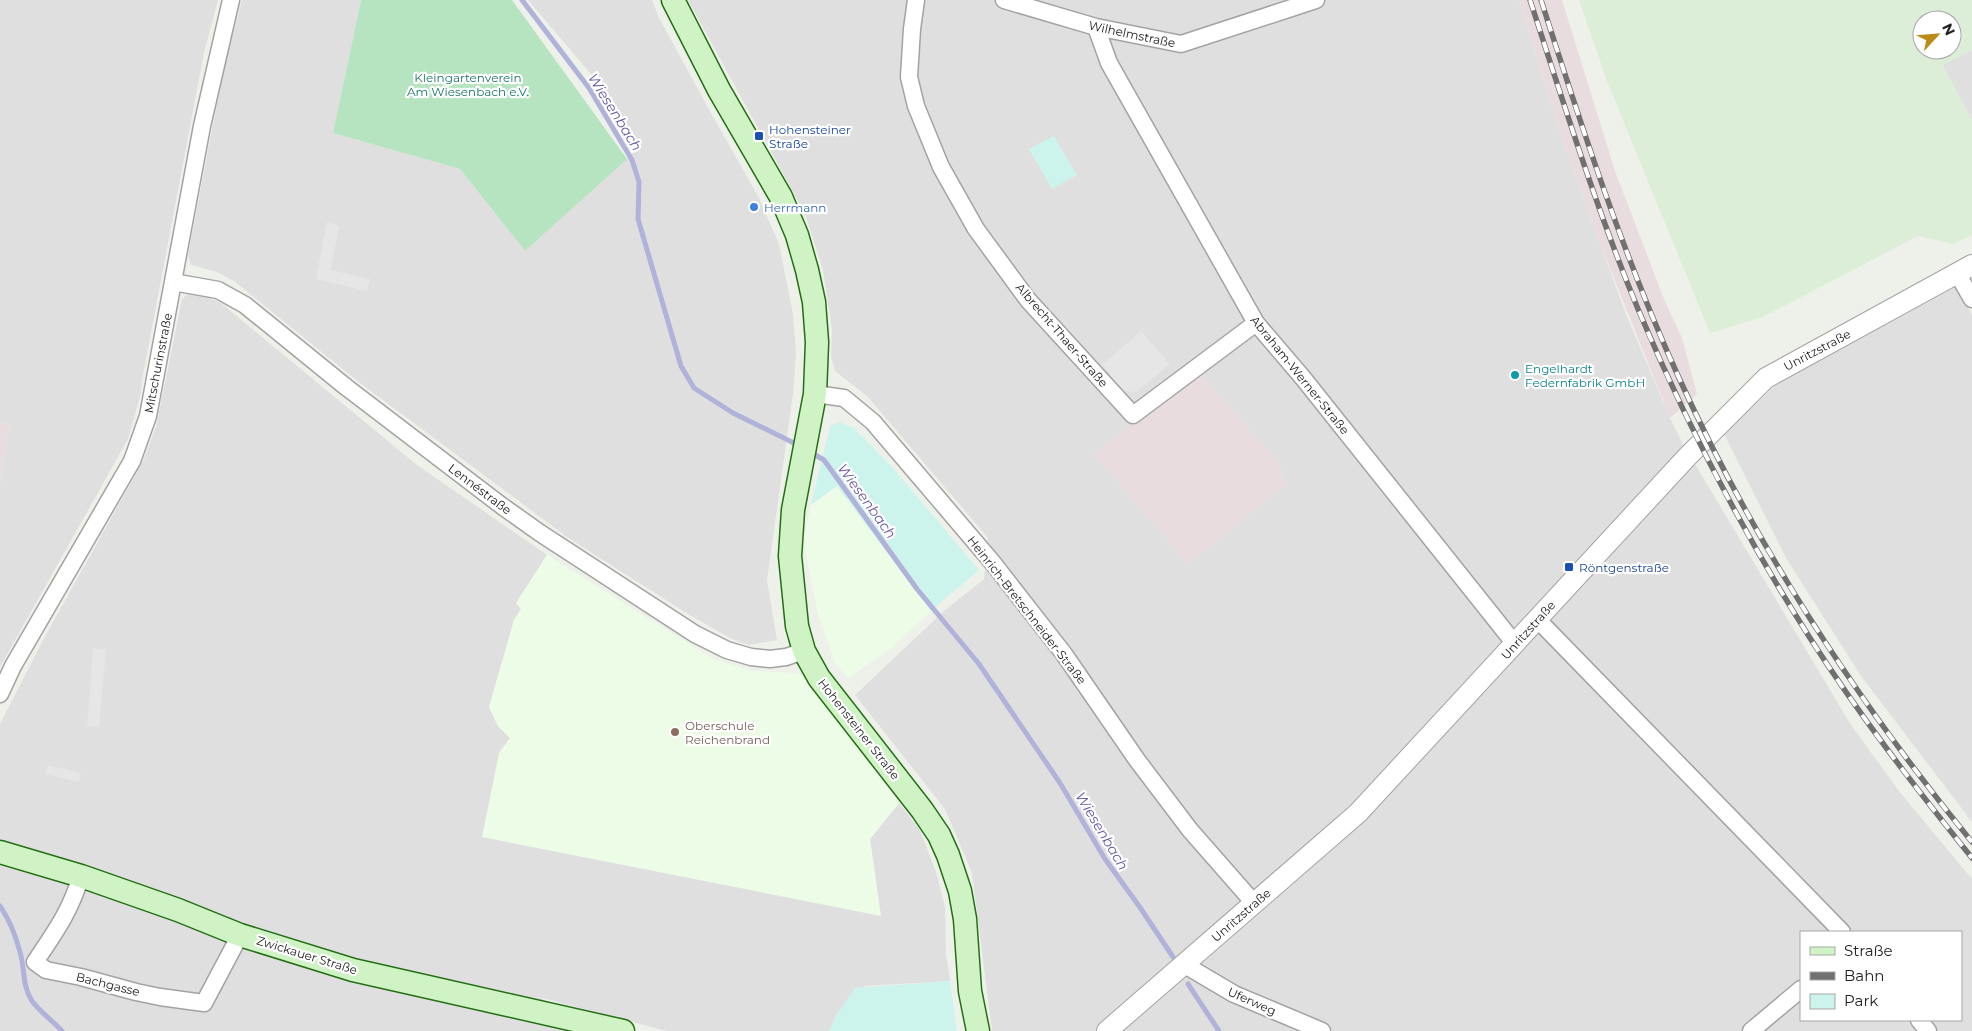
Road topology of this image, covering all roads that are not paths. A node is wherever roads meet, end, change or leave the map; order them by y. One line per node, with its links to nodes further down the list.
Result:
1 (231, 0): 8 (street, Mitschurinstraße)
2 (673, 0): 11 (main road, Hohensteiner Straße)
3 (916, 0): 10 (street, Albrecht-Thaer-Straße)
4 (1004, 0): 6 (street, Wilhelmstraße)
5 (1316, 0): 6 (street, Wilhelmstraße)
6 (1096, 27): 10 (street, Abraham-Werner-Straße)
7 (1964, 269): 9 (street); 12 (street, Unritzstraße)
8 (173, 282): 14 (street, Lennéstraße); 15 (street, Mitschurinstraße)
9 (1972, 300)
10 (1256, 323): 13 (street, Abraham-Werner-Straße)
11 (815, 394): 14 (main road, Hohensteiner Straße); 18 (street, Heinrich-Bretschneider-Straße)
12 (1537, 619): 13 (street, Unritzstraße); 19 (street)
13 (1515, 644): 18 (street, Unritzstraße)
14 (804, 651): 26 (main road, Hohensteiner Straße)
15 (0, 694)
16 (0, 852): 17 (main road, Zwickauer Straße)
17 (81, 876): 20 (main road, Zwickauer Straße); 20 (street, Bachgasse)
18 (1254, 903): 21 (street, Unritzstraße)
19 (1841, 931)
20 (240, 935): 24 (main road, Zwickauer Straße)
21 (1185, 965): 27 (street, Unritzstraße); 28 (street, Uferweg)
22 (1800, 990): 29 (street)
23 (1920, 1021): 30 (street)
24 (595, 1028): 25 (main road, Zwickauer Straße)
25 (623, 1031)
26 (978, 1031)
27 (1107, 1031)
28 (1322, 1031)
29 (1751, 1031)
30 (1928, 1031)

